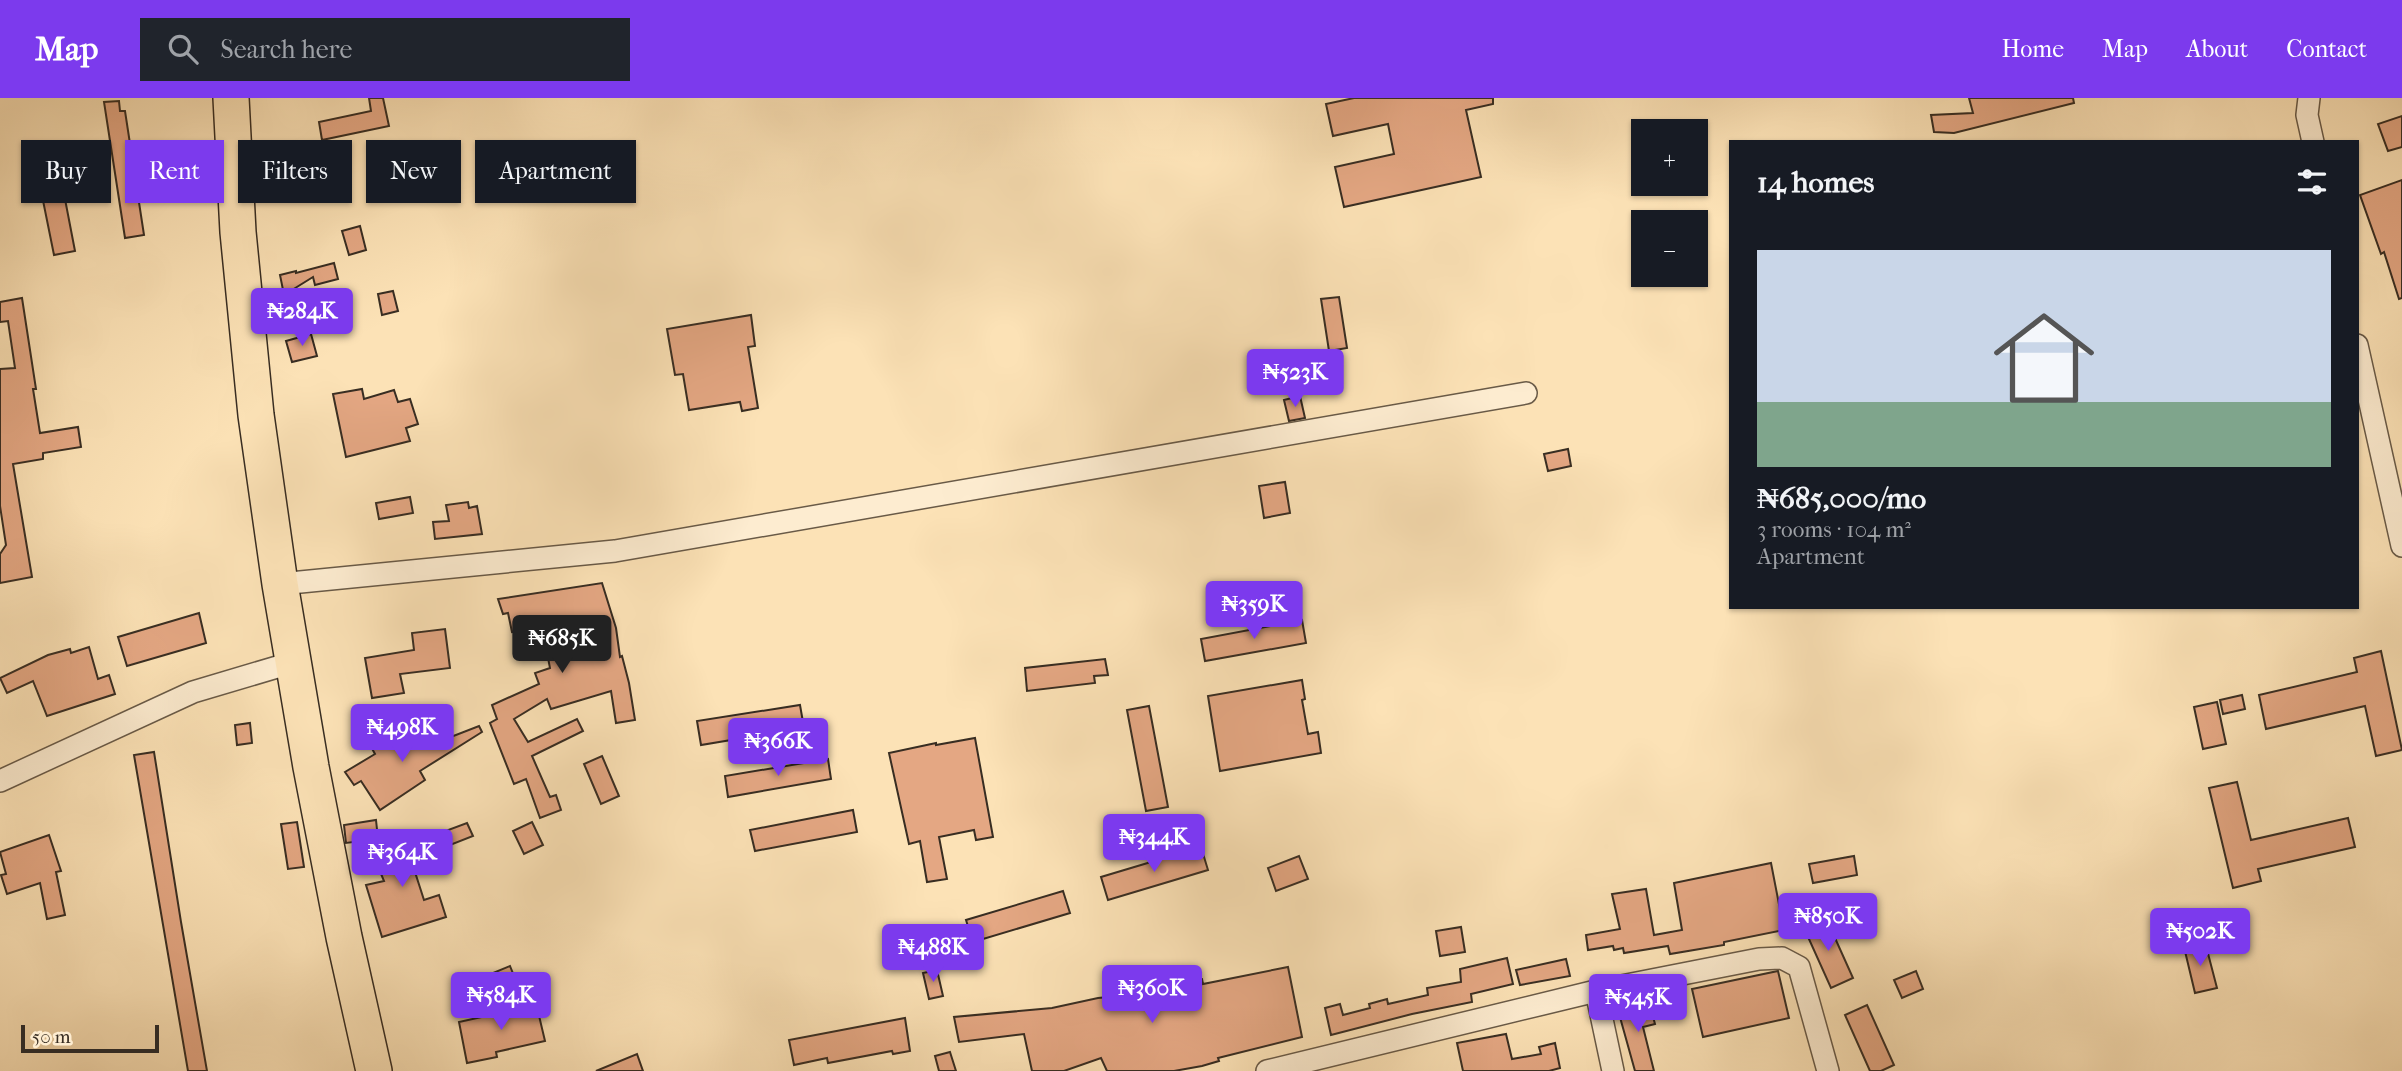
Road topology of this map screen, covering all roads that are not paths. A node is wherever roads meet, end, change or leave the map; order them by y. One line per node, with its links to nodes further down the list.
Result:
1 (231, 98): 7 (highway)
2 (2309, 98): 3 (street)
3 (2312, 140)
4 (2359, 354): 6 (street)
5 (1526, 393): 7 (street)
6 (2402, 546)
7 (280, 584): 8 (highway)
8 (294, 662): 9 (street); 11 (highway)
9 (0, 781)
10 (1596, 991): 12 (street); 13 (street); 14 (street)
11 (374, 1071)
12 (1268, 1071)
13 (1613, 1071)
14 (1828, 1071)

